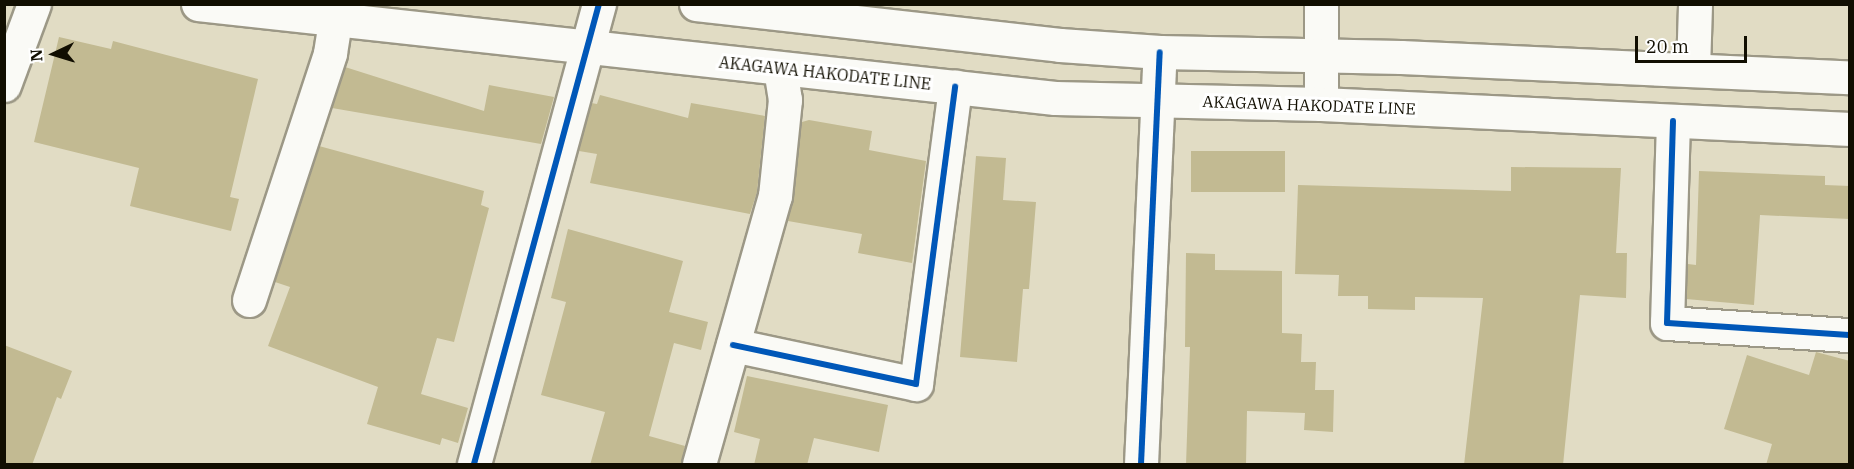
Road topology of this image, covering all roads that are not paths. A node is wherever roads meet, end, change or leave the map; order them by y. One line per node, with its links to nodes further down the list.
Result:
1 (34, 4): 14 (main road)
2 (198, 4): 7 (main road, AKAGAWA HAKODATE LINE)
3 (599, 4): 8 (main road)
4 (1321, 4): 10 (main road)
5 (1695, 4): 12 (main road)
6 (716, 6): 9 (main road)
7 (335, 20): 8 (main road, AKAGAWA HAKODATE LINE); 20 (main road)
8 (589, 47): 11 (main road, AKAGAWA HAKODATE LINE); 23 (main road)
9 (1160, 52): 10 (main road); 16 (main road)
10 (1321, 55): 12 (main road); 17 (main road)
11 (780, 68): 15 (main road, AKAGAWA HAKODATE LINE); 22 (main road)
12 (1693, 69): 13 (main road)
13 (1850, 76)
14 (4, 85)
15 (955, 87): 16 (main road, AKAGAWA HAKODATE LINE); 22 (main road)
16 (1158, 101): 17 (main road, AKAGAWA HAKODATE LINE); 25 (main road)
17 (1321, 104): 18 (main road, AKAGAWA HAKODATE LINE)
18 (1673, 121): 19 (main road, AKAGAWA HAKODATE LINE); 21 (main road)
19 (1850, 129)
20 (249, 300)
21 (1850, 335)
22 (733, 345): 24 (main road)
23 (474, 465)
24 (699, 465)
25 (1141, 465)

